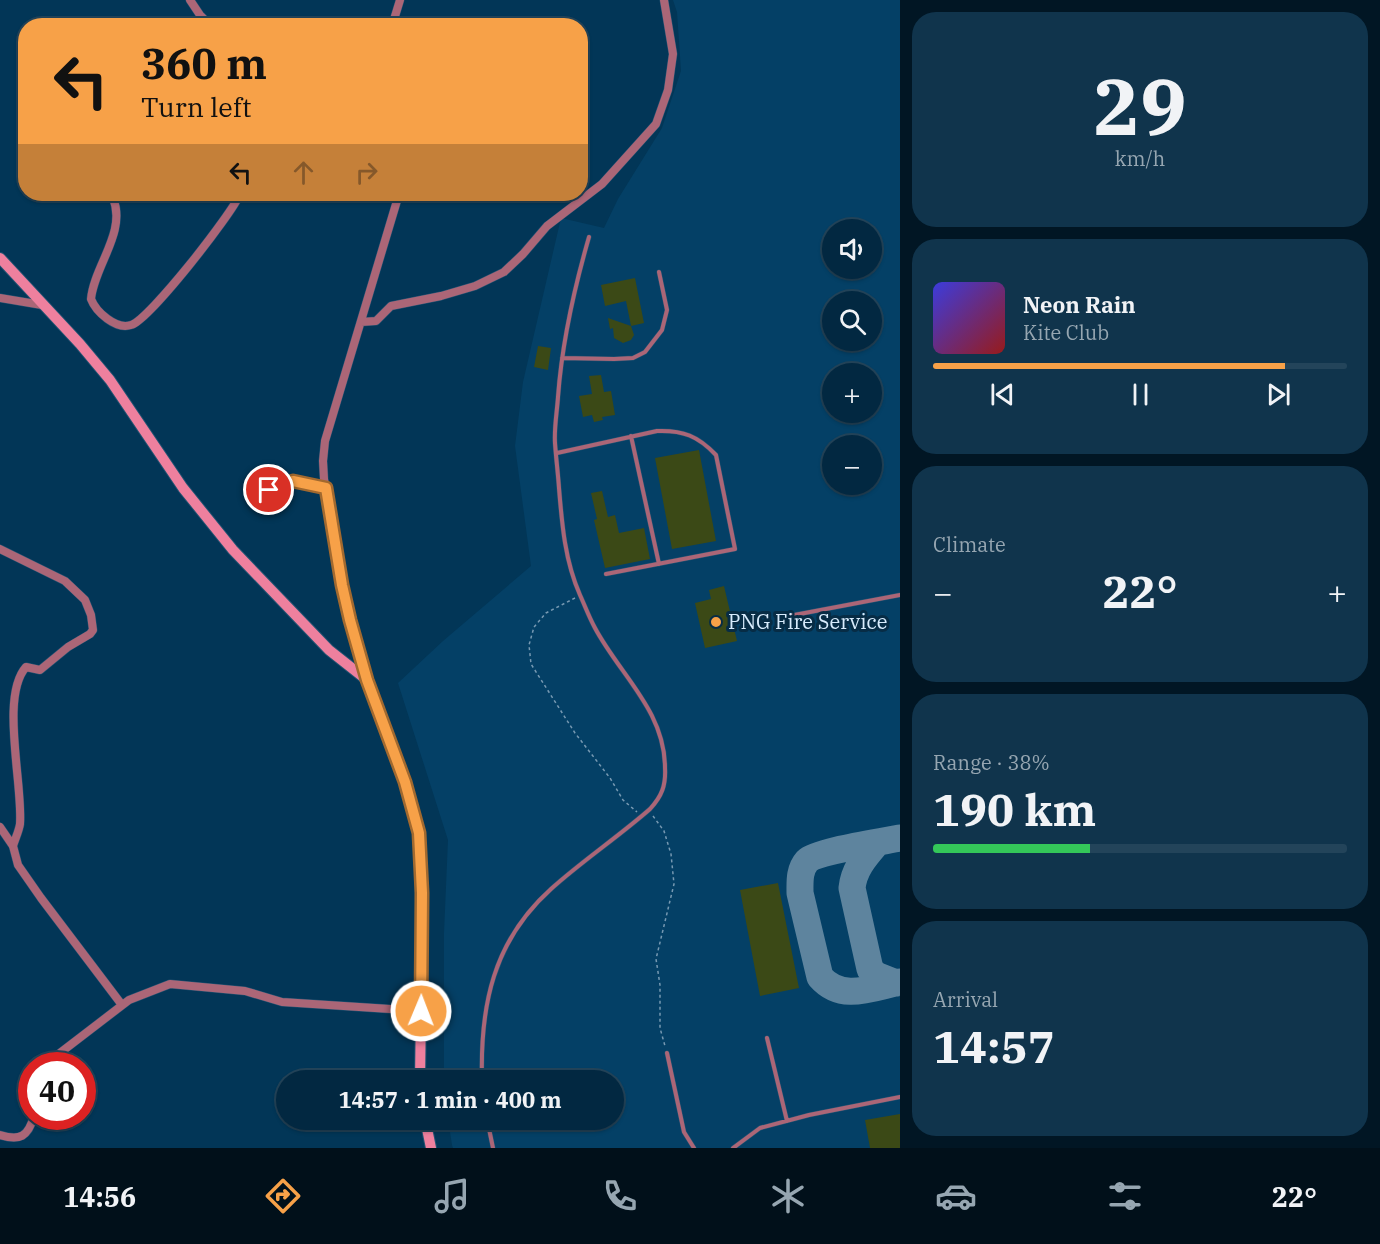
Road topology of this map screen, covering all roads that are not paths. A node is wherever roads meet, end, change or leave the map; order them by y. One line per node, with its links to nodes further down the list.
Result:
1 (190, 0): 4 (street)
2 (400, 0): 5 (street)
3 (664, 0): 6 (street)
4 (203, 18)
5 (394, 18)
6 (588, 195)
7 (114, 201): 8 (street)
8 (236, 201)
9 (397, 201): 16 (street)
10 (580, 201): 16 (street)
11 (590, 237): 17 (lane)
12 (0, 258): 15 (street)
13 (659, 272): 17 (lane)
14 (0, 298): 15 (street)
15 (42, 305): 27 (street)
16 (361, 322): 20 (street)
17 (562, 358): 19 (lane)
18 (631, 436): 19 (lane); 23 (lane); 23 (lane)
19 (557, 453): 36 (lane)
20 (326, 488): 21 (lane); 27 (street)
21 (269, 490)
22 (0, 549): 29 (street)
23 (658, 564): 24 (lane)
24 (606, 574)
25 (900, 595): 26 (lane)
26 (789, 616)
27 (367, 680): 31 (street)
28 (0, 827): 29 (street)
29 (13, 846): 30 (street)
30 (122, 1005): 31 (street); 33 (street)
31 (421, 1011): 35 (street)
32 (767, 1038): 38 (lane)
33 (61, 1052)
34 (667, 1053): 45 (lane)
35 (420, 1070)
36 (482, 1070)
37 (900, 1097): 38 (lane)
38 (788, 1121): 46 (lane)
39 (27, 1130): 42 (street)
40 (427, 1130): 43 (street)
41 (489, 1130): 44 (lane)
42 (0, 1136)
43 (430, 1148)
44 (493, 1148)
45 (694, 1148)
46 (733, 1148)

